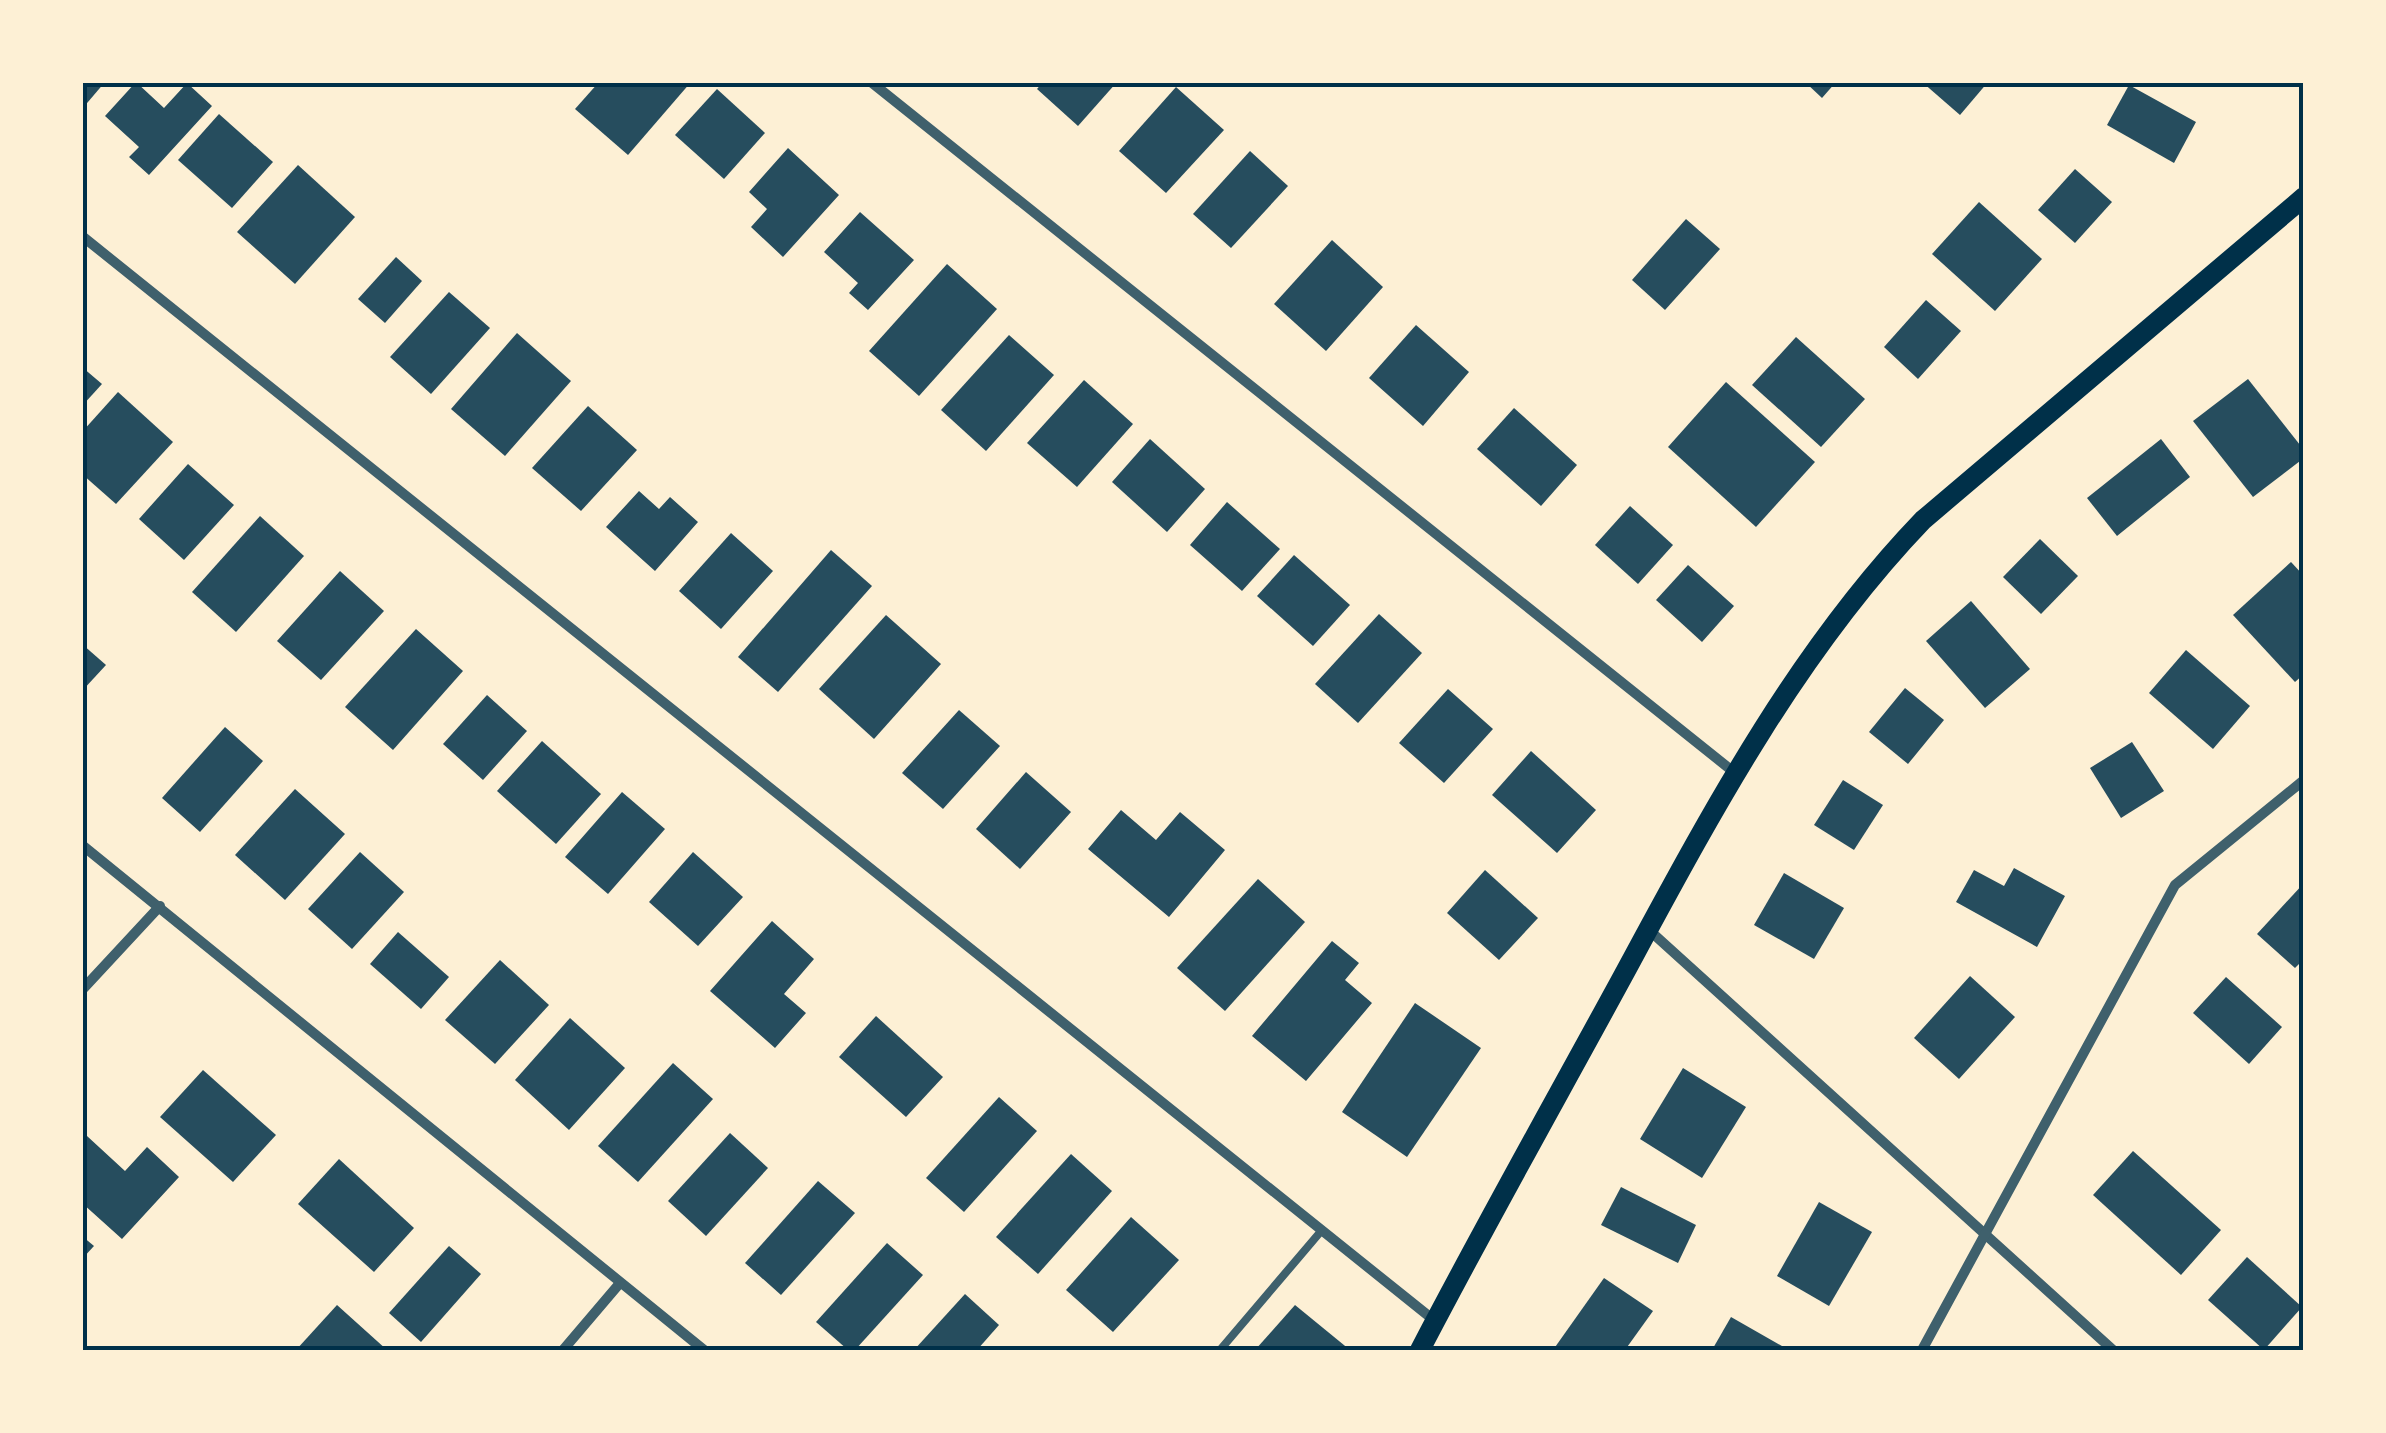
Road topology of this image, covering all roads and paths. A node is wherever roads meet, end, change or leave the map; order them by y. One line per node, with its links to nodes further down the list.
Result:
1 (871, 82): 4 (street)
2 (2304, 197): 4 (main road)
3 (82, 236): 10 (street)
4 (1736, 773): 8 (main road)
5 (2304, 780): 11 (street)
6 (82, 845): 7 (street)
7 (160, 906): 9 (street); 12 (street)
8 (1648, 930): 11 (street); 13 (main road)
9 (82, 990)
10 (1322, 1230): 13 (street); 16 (lane)
11 (1984, 1236): 18 (street); 19 (street)
12 (620, 1284): 14 (street); 15 (street)
13 (1435, 1321): 17 (main road)
14 (563, 1350)
15 (704, 1350)
16 (1220, 1350)
17 (1420, 1350)
18 (1922, 1350)
19 (2113, 1350)

